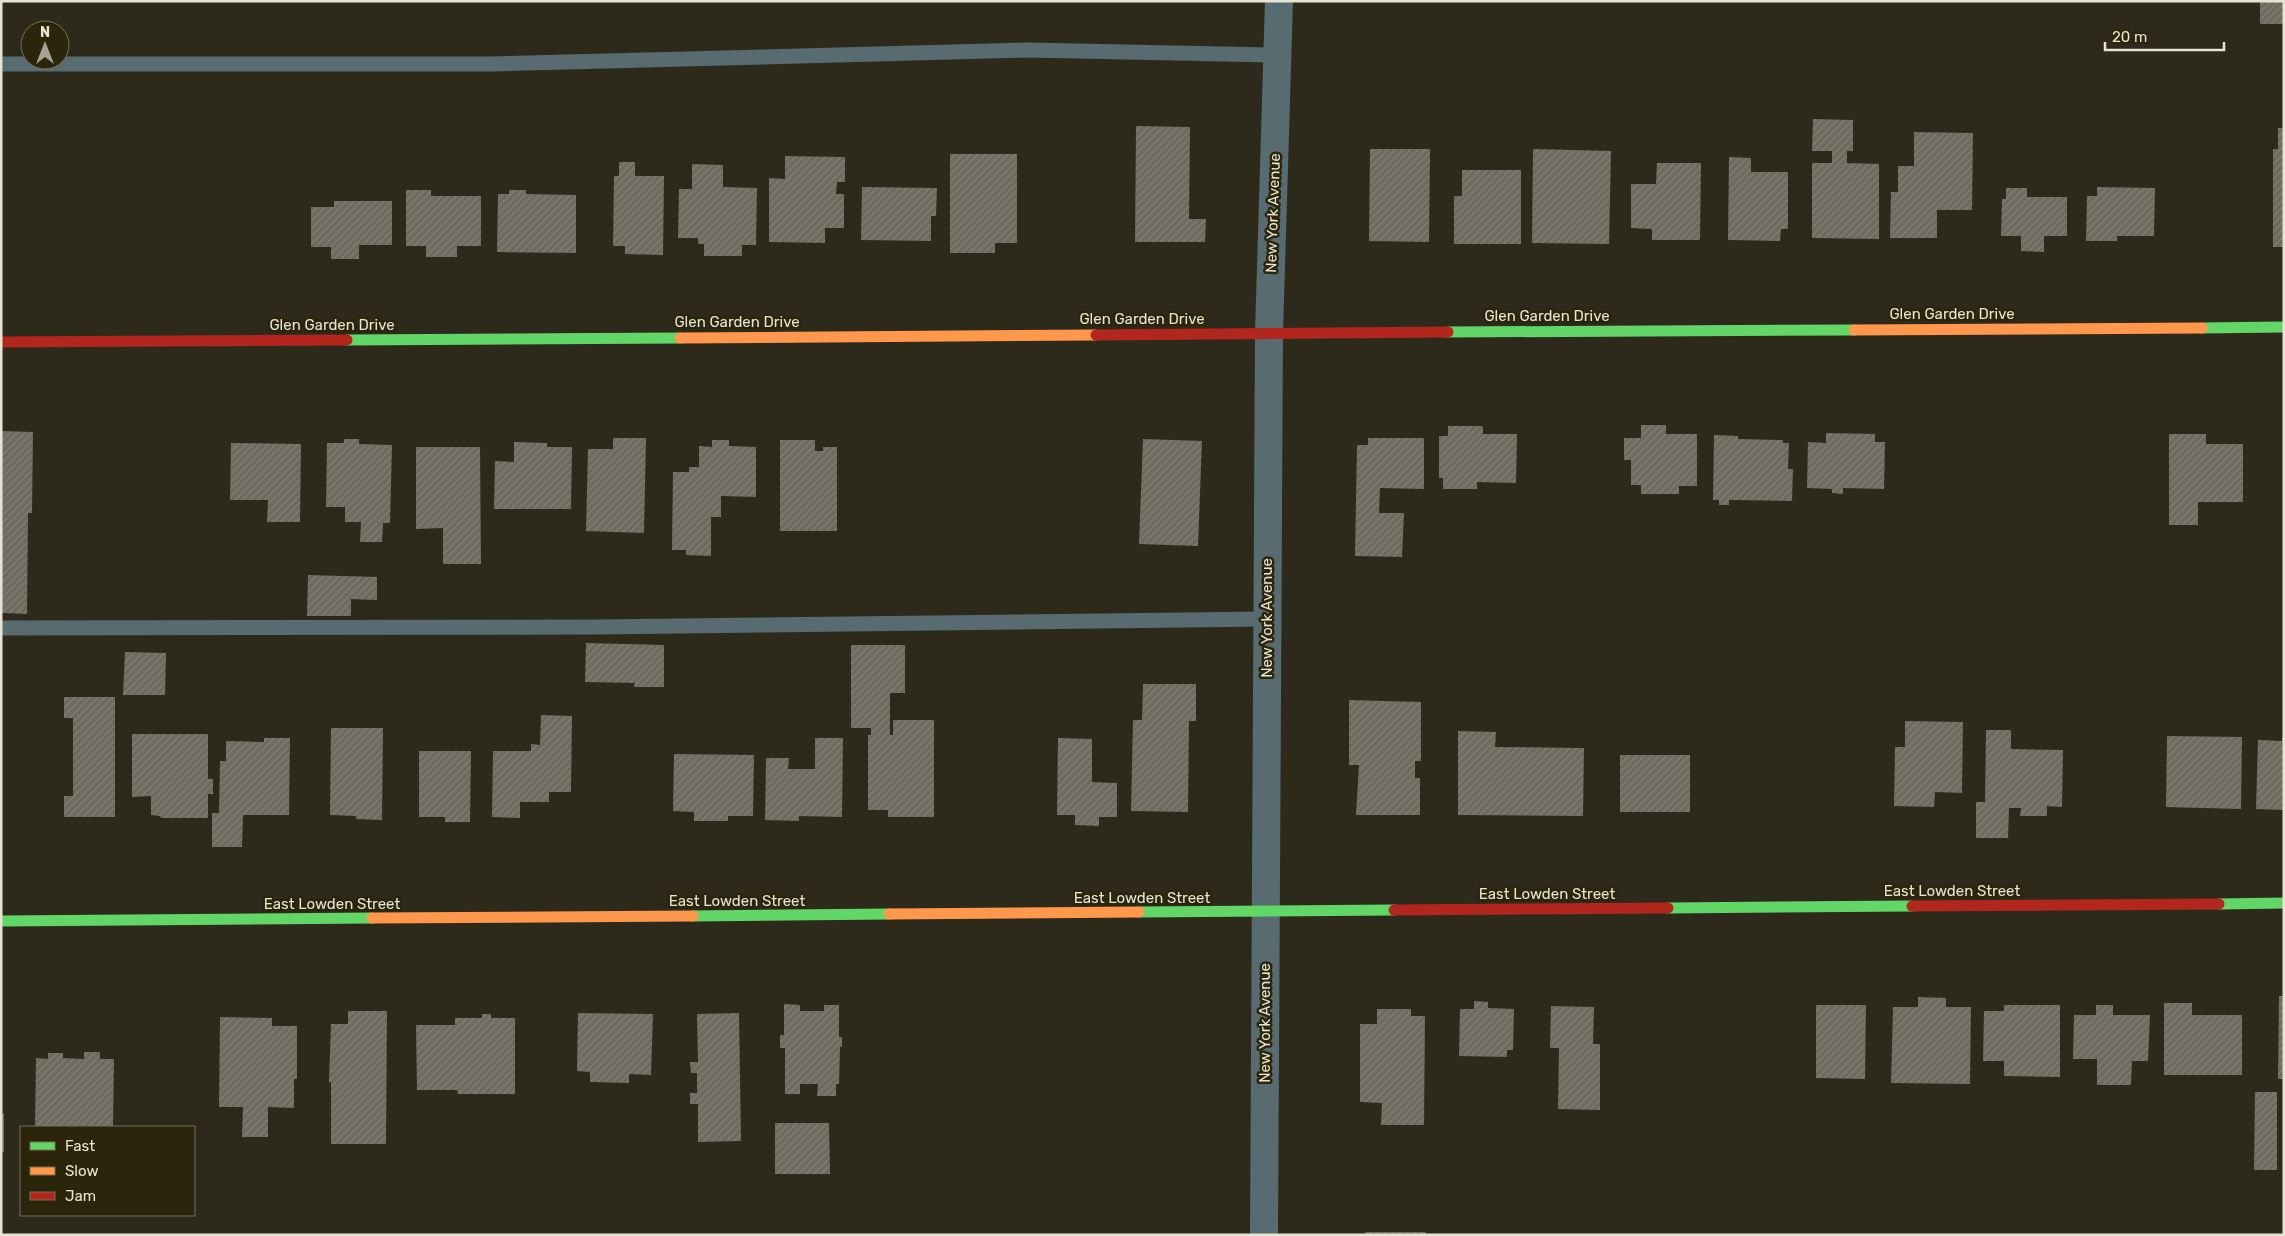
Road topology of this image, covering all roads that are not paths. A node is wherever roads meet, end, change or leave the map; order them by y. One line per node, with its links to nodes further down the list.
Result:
1 (1279, 1): 2 (street, New York Avenue)
2 (1278, 55): 3 (lane); 5 (street, New York Avenue)
3 (1, 64)
4 (2284, 327): 5 (street, Glen Garden Drive)
5 (1269, 333): 6 (street, Glen Garden Drive); 7 (street, New York Avenue)
6 (1, 342)
7 (1268, 619): 8 (lane); 10 (street, New York Avenue)
8 (1, 628)
9 (2284, 903): 10 (street, East Lowden Street)
10 (1266, 912): 11 (street, East Lowden Street); 12 (street, New York Avenue)
11 (1, 921)
12 (1264, 1235)

